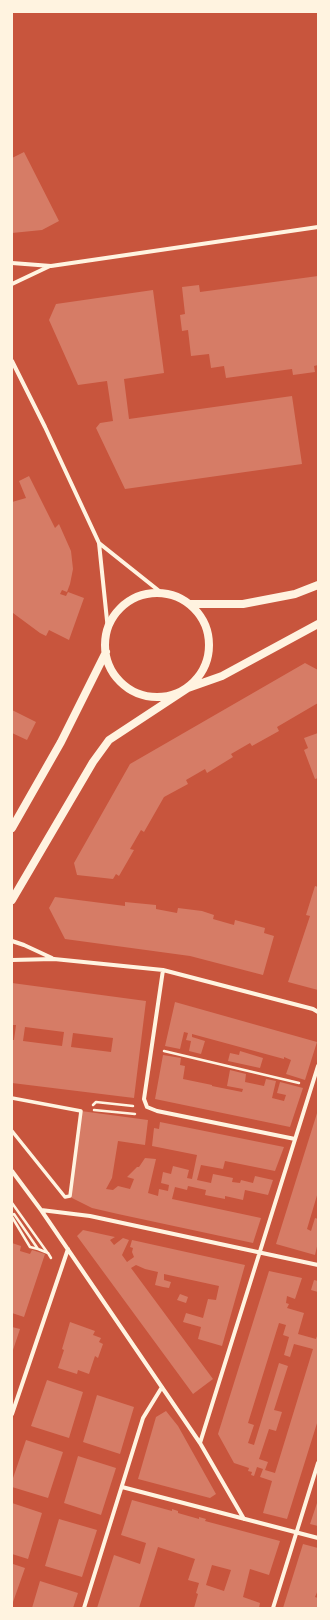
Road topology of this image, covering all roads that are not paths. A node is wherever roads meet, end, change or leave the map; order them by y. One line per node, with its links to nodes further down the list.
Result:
1 (318, 227): 3 (street)
2 (12, 263): 3 (street)
3 (51, 266): 4 (street)
4 (12, 284)
5 (12, 361): 6 (street)
6 (99, 543): 8 (street); 11 (street)
7 (318, 585): 9 (main road)
8 (163, 594): 9 (main road); 11 (main road)
9 (190, 604): 13 (main road)
10 (318, 624): 13 (main road)
11 (108, 630): 12 (main road)
12 (106, 652): 13 (main road); 14 (main road)
13 (188, 688): 15 (main road)
14 (12, 828)
15 (12, 900)
16 (12, 941): 17 (street)
17 (54, 959): 18 (street); 19 (street)
18 (12, 960)
19 (163, 970): 20 (street); 24 (street)
20 (318, 1012)
21 (318, 1066): 24 (street)
22 (12, 1098): 23 (street)
23 (12, 1131)
24 (295, 1139): 28 (street)
25 (12, 1171): 26 (street)
26 (41, 1210): 27 (street); 28 (street)
27 (68, 1249): 30 (street); 31 (street)
28 (259, 1253): 29 (street); 33 (street)
29 (318, 1265)
30 (162, 1387): 33 (street); 35 (street)
31 (13, 1406): 32 (street)
32 (12, 1414)
33 (200, 1443): 36 (street)
34 (318, 1462): 37 (street)
35 (122, 1487): 36 (street); 39 (street)
36 (244, 1519): 37 (street)
37 (296, 1533): 38 (street); 40 (street)
38 (318, 1538)
39 (84, 1608)
40 (273, 1608)

